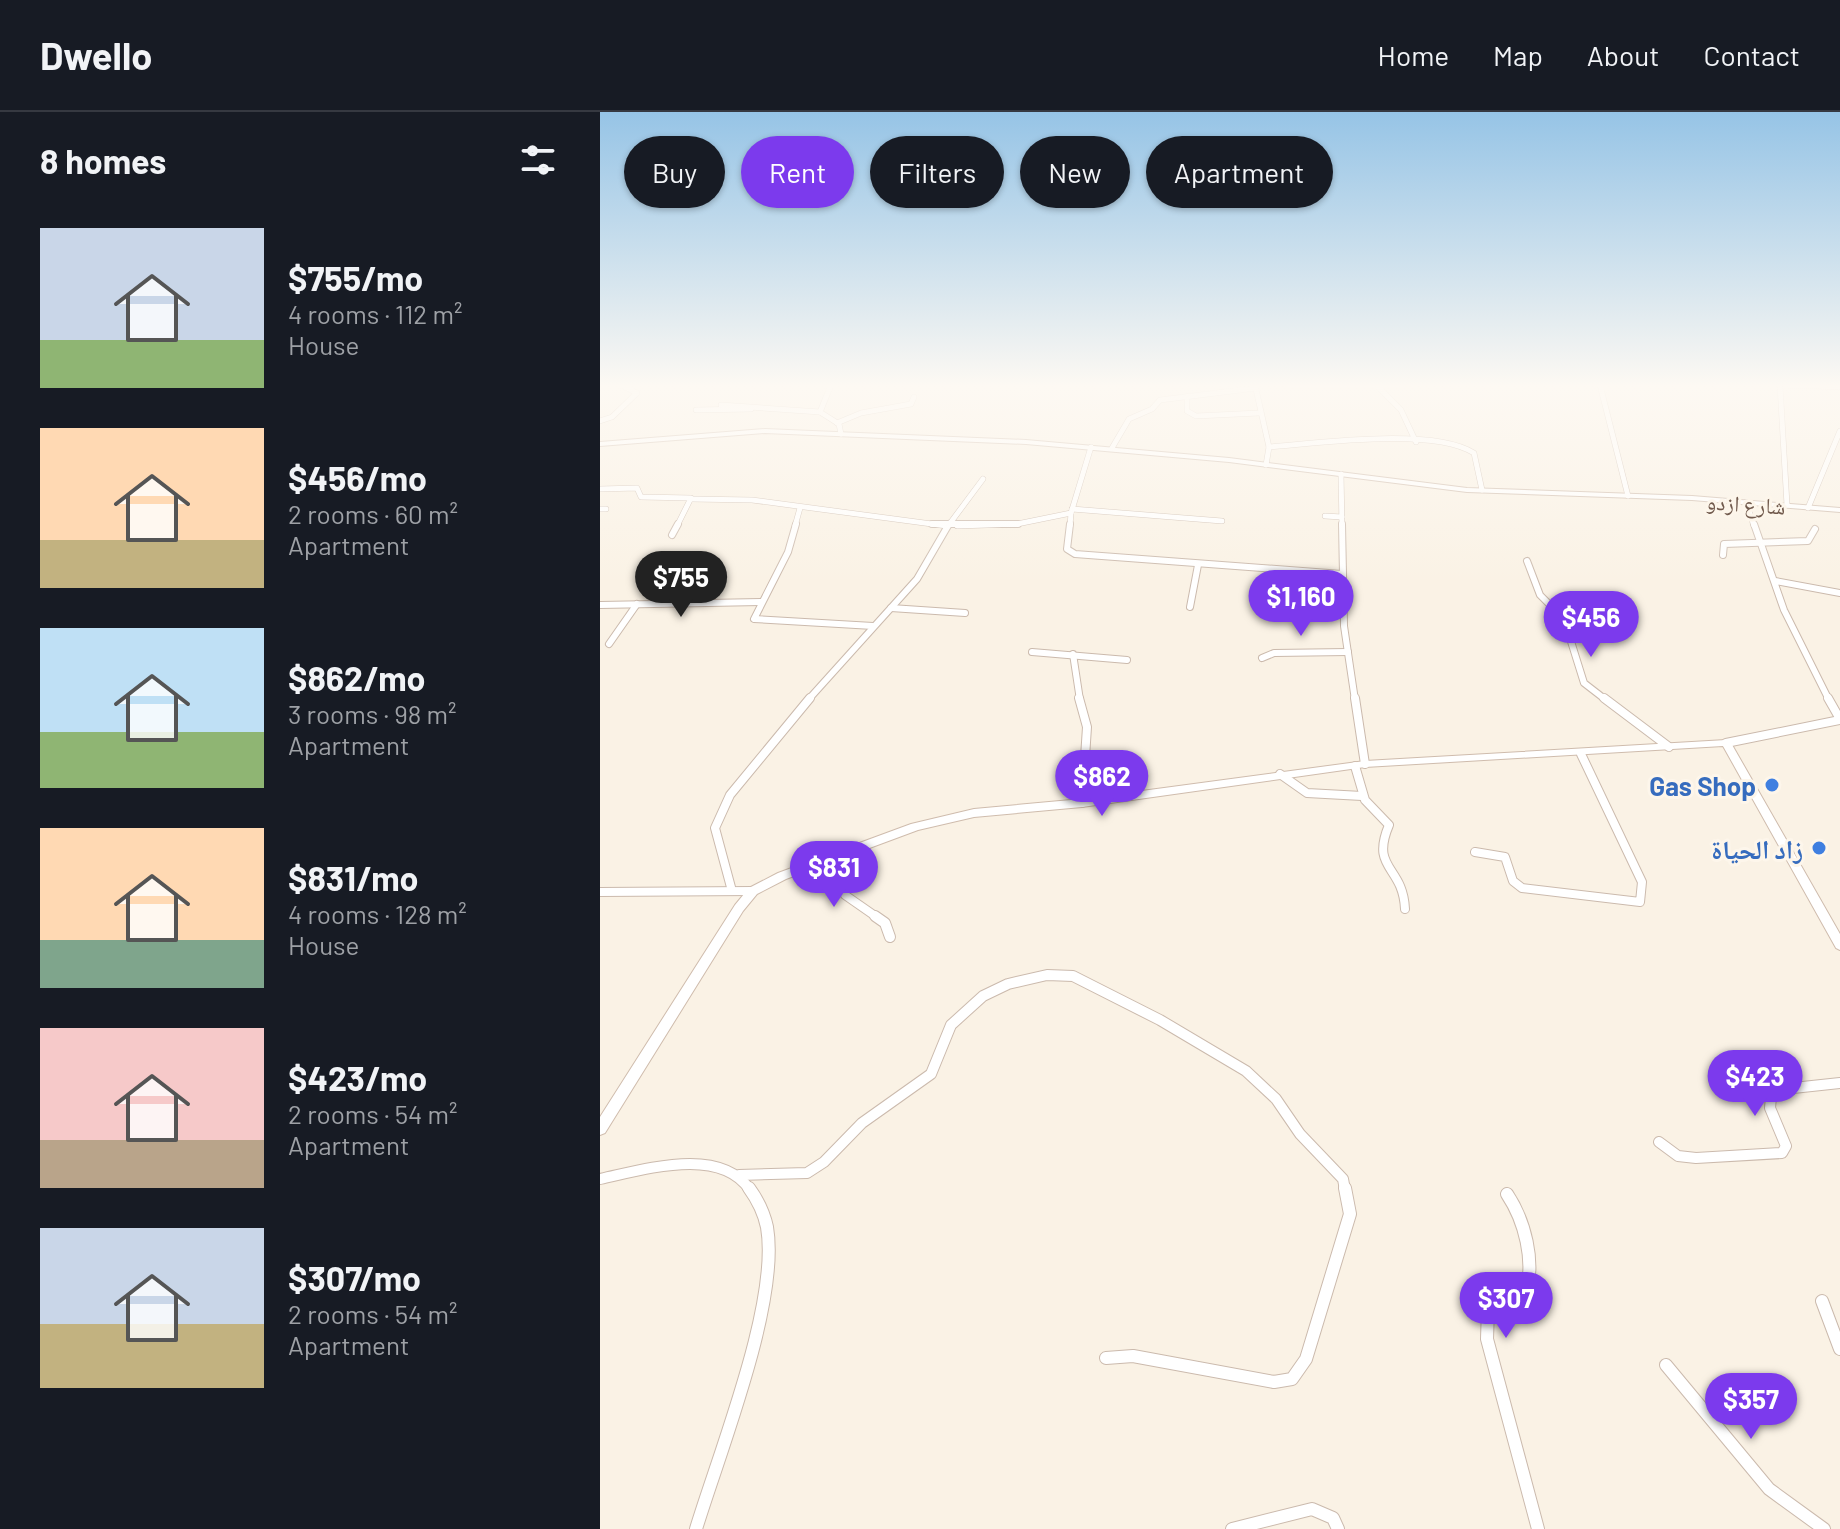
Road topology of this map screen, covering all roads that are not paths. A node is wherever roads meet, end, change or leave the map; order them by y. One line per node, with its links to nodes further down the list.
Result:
1 (1090, 451): 20 (street)
2 (1140, 451): 8 (street, شارع ازدو)
3 (1268, 451): 8 (street)
4 (1472, 451): 12 (street)
5 (1617, 451): 13 (street)
6 (1784, 451): 16 (street)
7 (1832, 451): 18 (street)
8 (1266, 465): 9 (street, شارع ازدو)
9 (1341, 474): 12 (street, شارع ازدو); 22 (street)
10 (983, 479): 24 (street)
11 (600, 489): 14 (street)
12 (1482, 490): 13 (street, شارع ازدو)
13 (1628, 496): 15 (street, شارع ازدو)
14 (692, 499): 17 (street); 26 (street)
15 (1746, 502): 16 (street, شارع ازدو); 27 (street)
16 (1787, 505): 18 (street, شارع ازدو)
17 (800, 508): 24 (street); 34 (street)
18 (1808, 508): 19 (street, شارع ازدو)
19 (1840, 510)
20 (1072, 511): 23 (street); 24 (street); 30 (street)
21 (1325, 516): 22 (street)
22 (1342, 517): 31 (street)
23 (1222, 521)
24 (949, 526): 38 (street)
25 (1815, 529): 27 (street)
26 (672, 535)
27 (1762, 545): 28 (street); 32 (street)
28 (1723, 555)
29 (1527, 561): 49 (street)
30 (1198, 565): 31 (street); 37 (street)
31 (1342, 574): 43 (street)
32 (1775, 581): 33 (street); 47 (street)
33 (1840, 593)
34 (761, 602): 35 (street); 40 (street)
35 (637, 604): 36 (street); 41 (street)
36 (600, 605)
37 (1190, 607)
38 (891, 608): 39 (street); 40 (street)
39 (965, 613)
40 (873, 626): 57 (street)
41 (609, 644)
42 (1032, 652): 44 (street)
43 (1348, 652): 45 (street); 51 (street)
44 (1073, 654): 46 (street); 54 (street)
45 (1262, 658)
46 (1127, 660)
47 (1840, 720): 48 (street)
48 (1726, 743): 49 (street); 62 (street)
49 (1669, 747): 50 (street)
50 (1581, 754): 51 (street); 55 (street)
51 (1360, 765): 52 (street); 53 (street)
52 (1280, 774): 53 (street); 54 (street)
53 (1362, 796): 60 (street)
54 (1082, 803): 56 (street)
55 (1475, 852)
56 (835, 855): 58 (street); 61 (street)
57 (732, 891): 58 (street); 59 (street)
58 (753, 891): 64 (street)
59 (600, 892)
60 (1405, 909)
61 (890, 937)
62 (1840, 945)
63 (1840, 1083): 65 (street)
64 (600, 1129)
65 (1659, 1142)
66 (739, 1175): 67 (street); 71 (street); 73 (street)
67 (600, 1179)
68 (1507, 1194): 76 (street)
69 (1822, 1301): 70 (street)
70 (1840, 1349)
71 (1106, 1358)
72 (1666, 1365): 77 (street)
73 (696, 1529)
74 (1232, 1529): 75 (street)
75 (1338, 1529)
76 (1538, 1529)
77 (1824, 1529)

